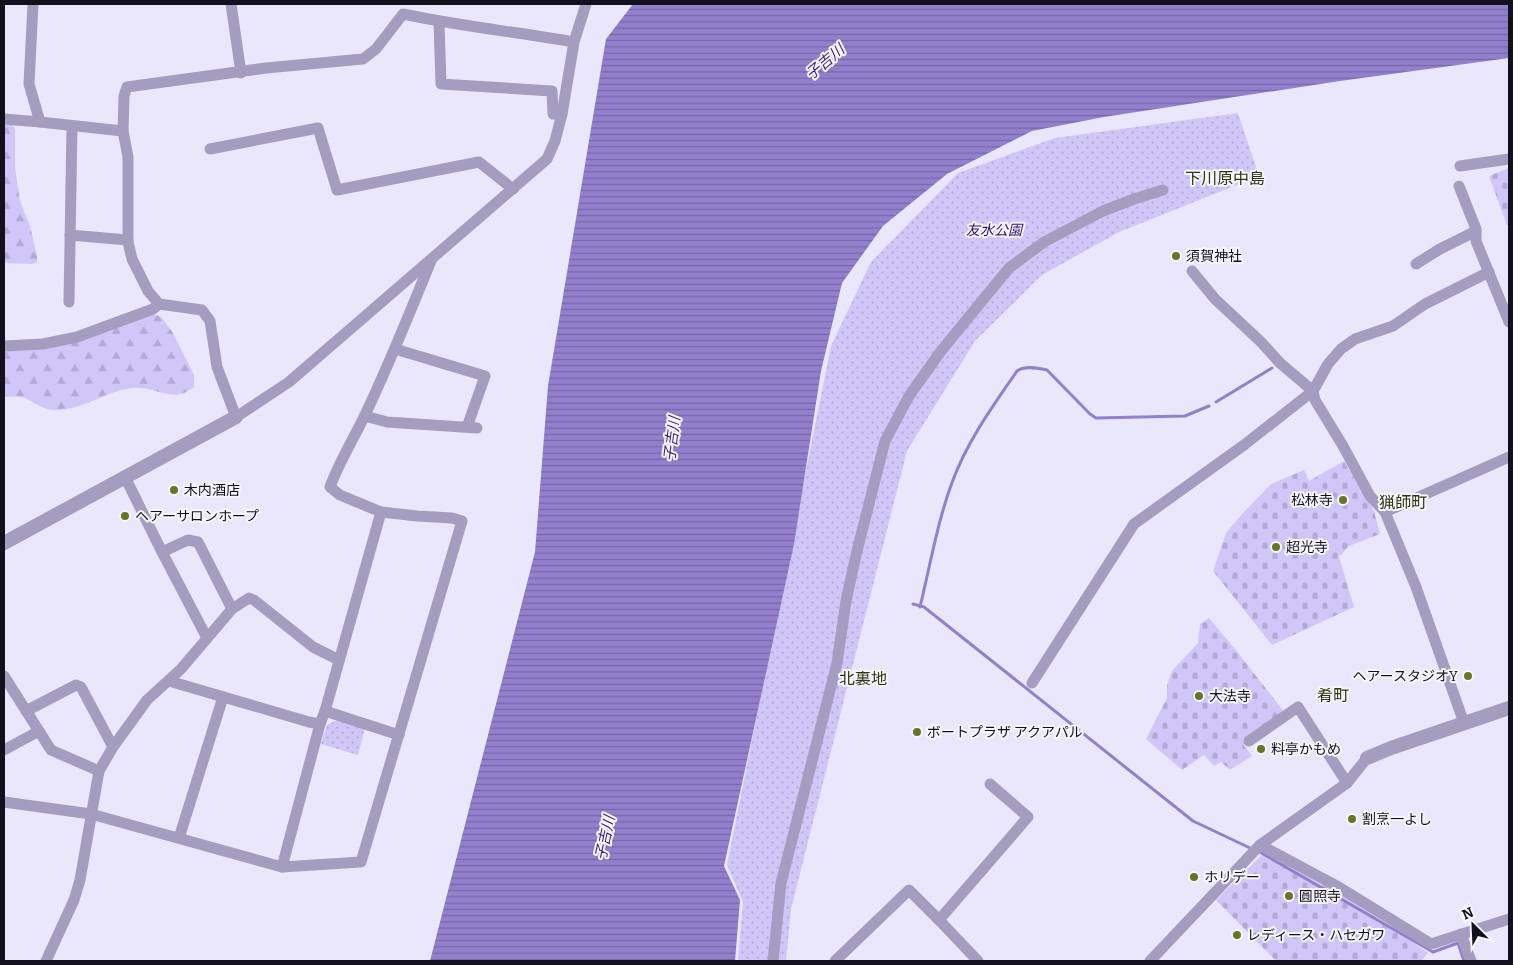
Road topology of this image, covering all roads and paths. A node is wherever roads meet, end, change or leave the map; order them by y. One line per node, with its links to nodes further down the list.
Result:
1 (33, 4): 9 (street)
2 (231, 4): 6 (street)
3 (586, 4): 5 (street)
4 (439, 22): 5 (street); 6 (street); 7 (street)
5 (574, 42): 7 (street)
6 (241, 73): 11 (street)
7 (562, 114): 16 (street)
8 (4, 119): 9 (street)
9 (40, 122): 10 (street)
10 (72, 126): 11 (street); 19 (street)
11 (123, 130): 20 (street)
12 (210, 149): 16 (street)
13 (1509, 160): 14 (street)
14 (1460, 166)
15 (1458, 186): 18 (street)
16 (513, 189): 21 (street)
17 (1163, 190): 70 (street)
18 (1476, 231): 22 (street); 24 (street)
19 (70, 235): 20 (street); 25 (street)
20 (128, 240): 26 (street)
21 (432, 257): 30 (street); 33 (street)
22 (1416, 264)
23 (1192, 271): 31 (street)
24 (1489, 272): 27 (street); 31 (street)
25 (69, 302)
26 (159, 304): 29 (street); 33 (street)
27 (1506, 305): 28 (street)
28 (1509, 322)
29 (4, 346)
30 (394, 349): 32 (street); 32 (street)
31 (1312, 391): 37 (street); 45 (street)
32 (364, 416): 36 (street)
33 (236, 417): 35 (street)
34 (1509, 457): 37 (street)
35 (125, 478): 38 (street); 39 (street)
36 (381, 512): 42 (street); 53 (street)
37 (1385, 512): 50 (street)
38 (5, 538)
39 (162, 552): 40 (street); 41 (street)
40 (232, 609): 41 (street); 42 (street)
41 (207, 638): 44 (street)
42 (338, 660): 49 (street)
43 (4, 676): 48 (street)
44 (169, 681): 46 (street); 55 (street)
45 (1032, 682)
46 (223, 697): 51 (street); 63 (street)
47 (1509, 708): 50 (street)
48 (26, 711): 52 (street); 55 (street)
49 (325, 711): 51 (street); 53 (street)
50 (1464, 723): 57 (street)
51 (320, 724): 65 (street)
52 (39, 731): 56 (street); 58 (street)
53 (399, 735): 65 (street)
54 (1249, 741): 60 (street)
55 (113, 747): 58 (street)
56 (4, 750)
57 (1367, 758): 60 (street)
58 (99, 771): 62 (street)
59 (990, 784): 67 (street)
60 (1347, 784): 64 (street)
61 (4, 802): 62 (street)
62 (91, 814): 63 (street); 69 (street)
63 (179, 838): 65 (street)
64 (1260, 845): 68 (street); 73 (street)
65 (282, 867)
66 (1509, 919): 68 (street)
67 (939, 920): 71 (street); 72 (street)
68 (1461, 934): 74 (street)
69 (46, 961)
70 (773, 961)
71 (835, 961)
72 (978, 961)
73 (1150, 961)
74 (1471, 961)

